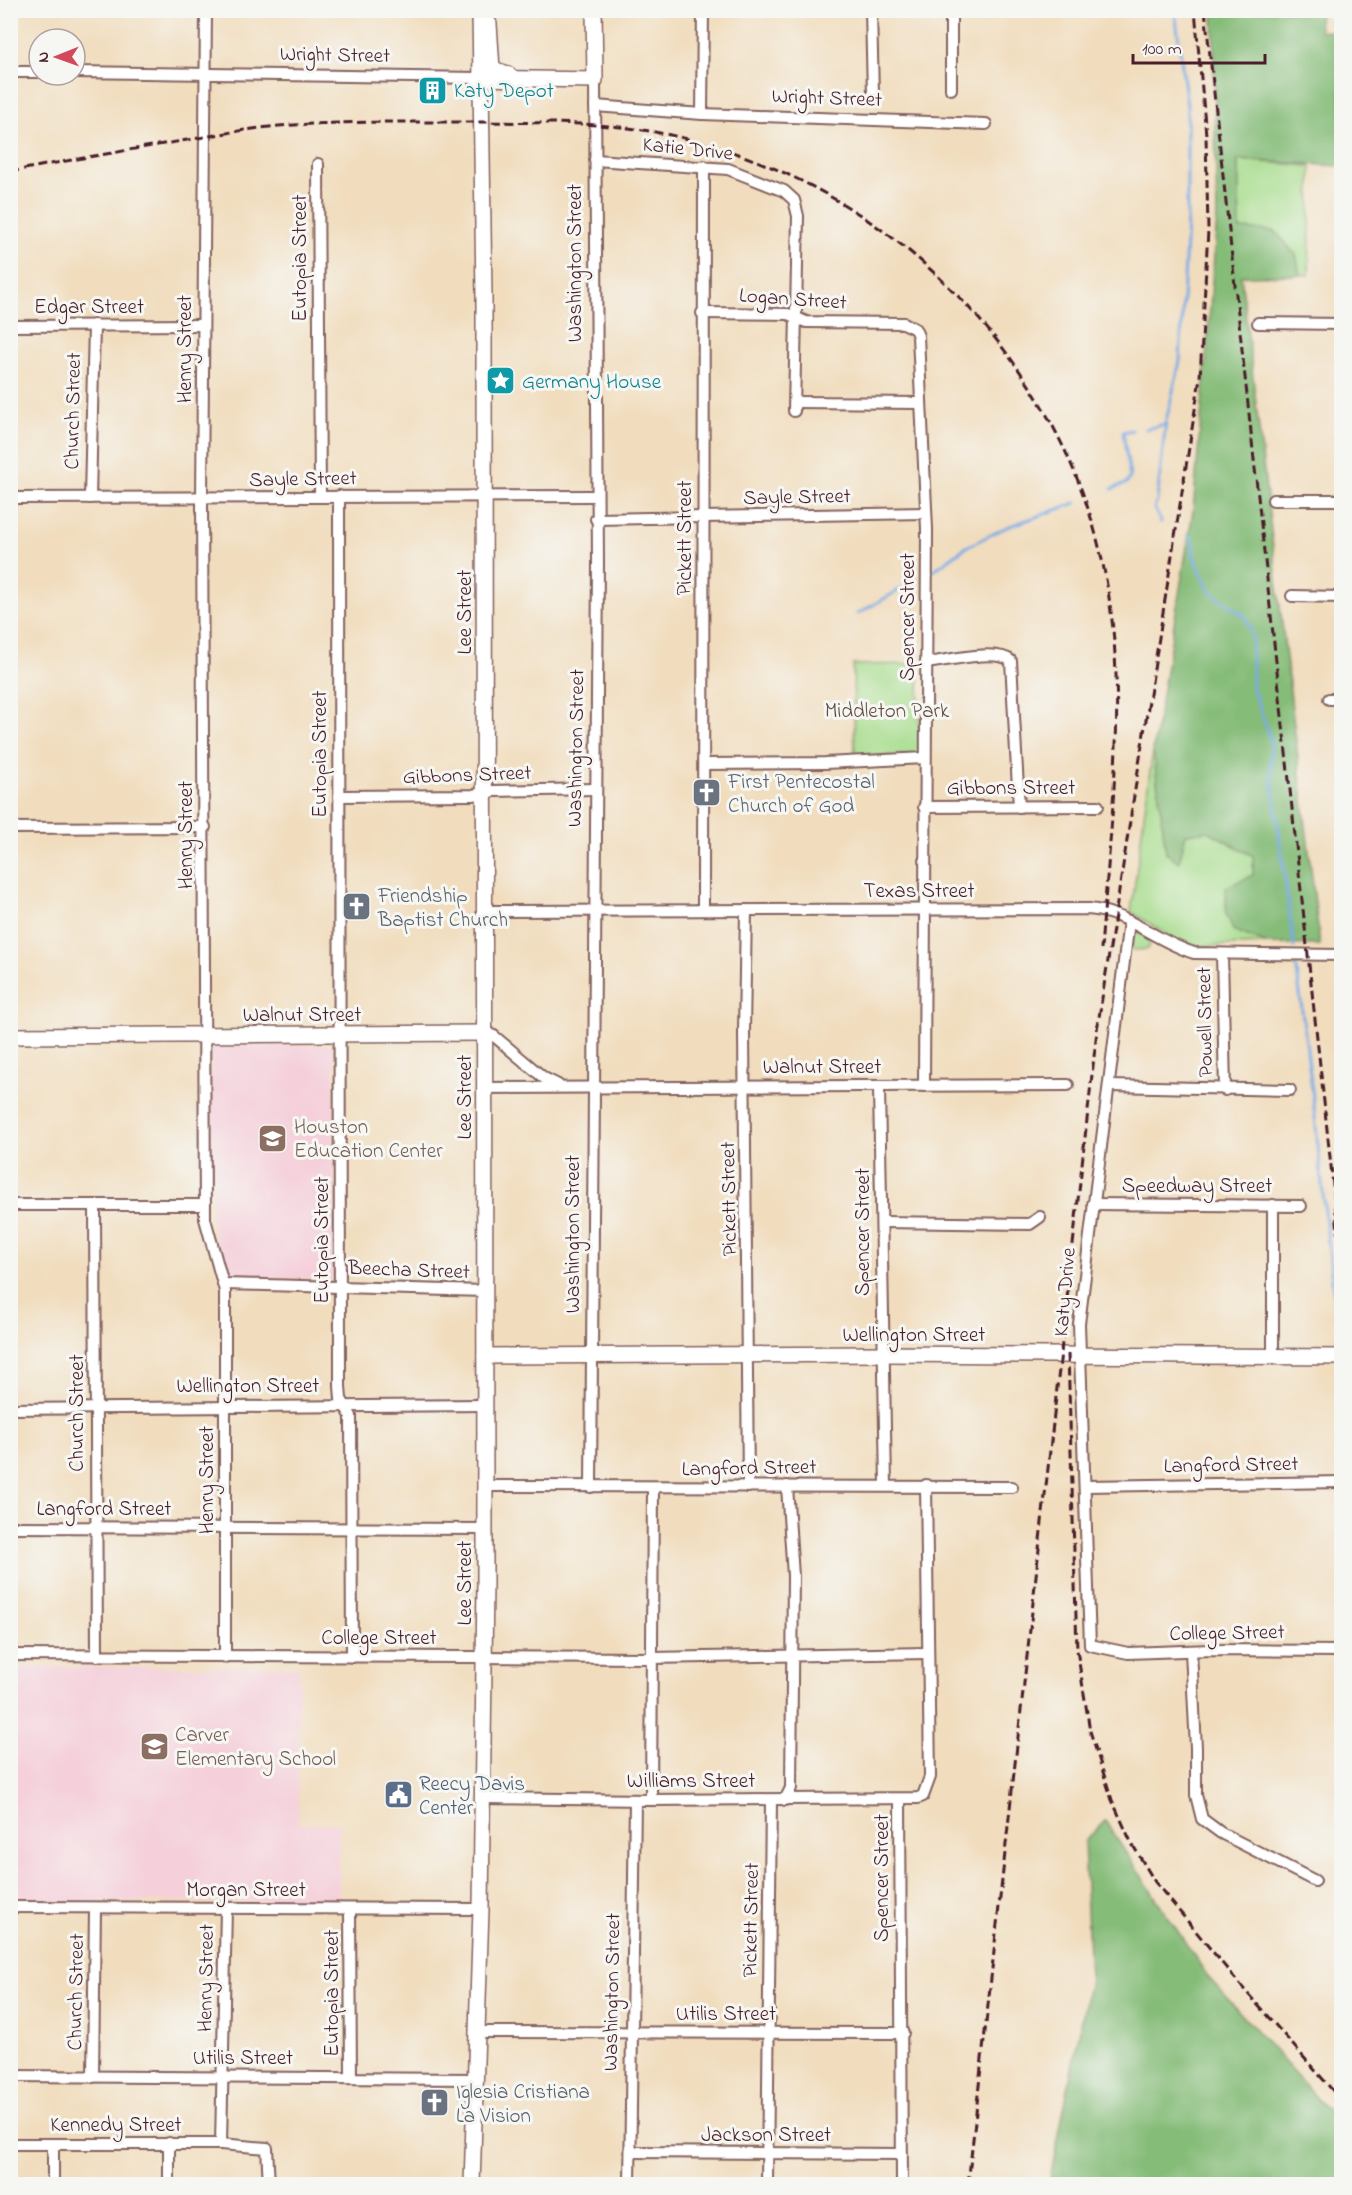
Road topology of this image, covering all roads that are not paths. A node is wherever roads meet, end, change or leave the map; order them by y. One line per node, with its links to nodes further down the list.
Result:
1 (206, 10): 11 (street, Henry Street)
2 (480, 10): 12 (main road, Lee Street)
3 (489, 10): 13 (main road)
4 (594, 10): 14 (main road, Washington Street)
5 (703, 10): 19 (street)
6 (871, 10): 16 (street)
7 (951, 10): 15 (street)
8 (10, 72): 9 (street)
9 (27, 72)
10 (87, 72): 11 (street, Wright Street)
11 (205, 72): 12 (street, Wright Street); 29 (street, Henry Street)
12 (479, 78): 13 (main road, Wright Street); 18 (main road, Lee Street)
13 (526, 78): 14 (main road, Wright Street); 18 (main road)
14 (595, 80): 17 (street, Washington Street)
15 (951, 89)
16 (873, 94)
17 (595, 106): 19 (street, Wright Street); 21 (street, Washington Street)
18 (483, 112): 33 (main road, Lee Street)
19 (702, 114): 20 (street, Wright Street)
20 (986, 124)
21 (595, 160): 23 (street, Katie Drive); 36 (street, Washington Street)
22 (318, 164): 34 (street, Eutopia Street)
23 (704, 166): 24 (street, Pickett Street); 25 (street, Katie Drive)
24 (702, 313): 25 (street, Logan Street); 43 (street, Pickett Street)
25 (797, 318): 31 (street, Logan Street); 32 (street)
26 (1258, 322): 27 (street)
27 (1341, 324)
28 (94, 325): 29 (street, Edgar Street); 30 (street, Edgar Street); 38 (street, Church Street)
29 (204, 325): 39 (street, Henry Street)
30 (10, 326)
31 (915, 329): 32 (street, Spencer Street)
32 (921, 403): 42 (street, Spencer Street)
33 (484, 495): 35 (street, Sayle Street); 36 (street, Sayle Street); 53 (main road, Lee Street)
34 (320, 496): 35 (street, Sayle Street); 39 (street, Sayle Street)
35 (339, 496): 54 (street, Eutopia Street)
36 (596, 496): 44 (street, Washington Street)
37 (10, 498): 38 (street, Sayle Street)
38 (90, 498): 39 (street, Sayle Street)
39 (202, 498): 58 (street, Henry Street)
40 (1273, 500): 41 (street)
41 (1341, 500)
42 (926, 513): 43 (street, Sayle Street); 47 (street, Spencer Street)
43 (703, 518): 44 (street, Sayle Street); 51 (street, Pickett Street)
44 (596, 519): 52 (street, Washington Street)
45 (1292, 596): 46 (street)
46 (1341, 597)
47 (926, 663): 50 (street, Spencer Street); 57 (street)
48 (1329, 699): 49 (street)
49 (1341, 699)
50 (925, 758): 51 (street, Gibbons Street); 56 (street, Spencer Street)
51 (704, 764): 62 (street, Pickett Street)
52 (596, 789): 53 (street, Gibbons Street); 61 (street, Washington Street)
53 (485, 793): 54 (street, Gibbons Street); 64 (main road, Lee Street)
54 (339, 796): 70 (street, Eutopia Street)
55 (1098, 806): 57 (street, Gibbons Street)
56 (924, 807): 57 (street, Gibbons Street); 60 (street, Spencer Street)
57 (1019, 807)
58 (205, 827): 59 (street); 69 (street, Henry Street)
59 (10, 828)
60 (925, 909): 63 (street, Texas Street); 65 (street, Texas Street); 73 (street, Spencer Street)
61 (594, 910): 62 (street, Texas Street); 64 (street, Texas Street); 76 (street, Washington Street)
62 (703, 910): 63 (street, Texas Street)
63 (746, 910): 77 (street, Pickett Street)
64 (486, 911): 68 (main road, Lee Street)
65 (1129, 921): 66 (street, Texas Street); 74 (street, Katy Drive)
66 (1222, 954): 67 (street, Texas Street); 80 (street, Powell Street)
67 (1341, 955)
68 (485, 1034): 70 (main road, Walnut Street); 75 (street, Walnut Street); 79 (main road, Lee Street)
69 (206, 1035): 70 (main road, Walnut Street); 71 (main road, Walnut Street); 85 (street, Henry Street)
70 (339, 1035): 91 (street, Eutopia Street)
71 (10, 1036)
72 (1068, 1085): 73 (street, Walnut Street)
73 (924, 1086): 78 (street, Walnut Street)
74 (1109, 1086): 80 (street); 82 (street, Katy Drive)
75 (576, 1087): 76 (street, Walnut Street); 79 (street, Walnut Street)
76 (593, 1087): 77 (street, Walnut Street); 97 (street, Washington Street)
77 (746, 1087): 78 (street, Walnut Street); 94 (street, Pickett Street)
78 (879, 1087): 89 (street, Spencer Street)
79 (484, 1088): 92 (main road, Lee Street)
80 (1225, 1090): 81 (street)
81 (1290, 1090)
82 (1093, 1204): 86 (street, Speedway Street); 96 (street, Katy Drive)
83 (10, 1205): 84 (street)
84 (95, 1205): 85 (street); 103 (street, Church Street)
85 (205, 1205): 90 (street, Henry Street)
86 (1273, 1205): 87 (street, Speedway Street); 98 (street)
87 (1301, 1206)
88 (1040, 1217): 89 (street)
89 (883, 1222): 93 (street, Spencer Street)
90 (224, 1284): 91 (street, Beecha Street); 100 (street, Henry Street)
91 (339, 1286): 92 (street, Beecha Street); 101 (street, Eutopia Street)
92 (485, 1291): 95 (main road, Lee Street)
93 (882, 1354): 94 (main road, Wellington Street); 96 (main road, Wellington Street); 109 (street, Spencer Street)
94 (749, 1355): 97 (main road, Wellington Street); 112 (street, Pickett Street)
95 (485, 1356): 97 (main road, Wellington Street); 102 (main road, Lee Street)
96 (1078, 1356): 98 (main road, Wellington Street); 110 (street, Katy Drive)
97 (592, 1357): 111 (street, Washington Street)
98 (1273, 1357): 99 (main road, Wellington Street)
99 (1341, 1357)
100 (225, 1405): 101 (street, Wellington Street); 103 (street, Wellington Street); 117 (street, Henry Street)
101 (344, 1405): 102 (street, Wellington Street); 118 (street, Eutopia Street)
102 (485, 1405): 107 (main road, Lee Street)
103 (96, 1407): 104 (street, Wellington Street); 116 (street, Church Street)
104 (10, 1409)
105 (1341, 1482): 110 (street, Langford Street)
106 (926, 1485): 109 (street, Langford Street); 113 (street, Langford Street); 123 (street, Spencer Street)
107 (485, 1486): 111 (street, Langford Street); 119 (main road, Lee Street)
108 (788, 1486): 109 (street, Langford Street); 112 (street, Langford Street); 126 (street)
109 (886, 1486)
110 (1086, 1486): 120 (street, Katy Drive)
111 (591, 1487): 114 (street, Langford Street)
112 (748, 1487): 114 (street, Langford Street)
113 (1012, 1487)
114 (653, 1488): 130 (street)
115 (10, 1527): 116 (street, Langford Street)
116 (96, 1527): 117 (street, Langford Street); 125 (street, Church Street)
117 (225, 1528): 118 (street, Langford Street); 127 (street, Henry Street)
118 (351, 1529): 119 (street, Langford Street); 128 (street, Eutopia Street)
119 (485, 1529): 129 (main road, Lee Street)
120 (1113, 1651): 121 (street, College Street)
121 (1191, 1651): 122 (street, College Street); 137 (street)
122 (1341, 1651)
123 (927, 1653): 126 (street, College Street); 132 (street, Spencer Street)
124 (10, 1655): 125 (street, College Street)
125 (97, 1656): 127 (street, College Street)
126 (791, 1656): 130 (street, College Street); 136 (street)
127 (225, 1657): 128 (street, College Street)
128 (352, 1657): 129 (street, College Street)
129 (484, 1658): 130 (street, College Street); 131 (main road, Lee Street)
130 (652, 1658): 134 (street)
131 (483, 1798): 133 (street, Williams Street); 142 (main road, Lee Street)
132 (900, 1799): 136 (street, Williams Street); 146 (street, Spencer Street)
133 (635, 1800): 134 (street, Williams Street); 144 (street, Washington Street)
134 (651, 1800): 135 (street, Williams Street)
135 (771, 1800): 136 (street, Williams Street); 145 (street, Pickett Street)
136 (785, 1800)
137 (1315, 1881)
138 (10, 1907): 139 (street, Morgan Street)
139 (95, 1908): 140 (street, Morgan Street); 149 (street, Church Street)
140 (226, 1909): 141 (street, Morgan Street); 148 (street, Henry Street)
141 (350, 1909): 142 (street, Morgan Street); 150 (street, Eutopia Street)
142 (481, 1909): 143 (main road, Lee Street)
143 (478, 2032): 144 (street, Utilis Street); 151 (main road, Lee Street)
144 (632, 2032): 145 (street, Utilis Street); 156 (street, Washington Street)
145 (769, 2032): 146 (street, Utilis Street); 157 (street, Pickett Street)
146 (903, 2033): 158 (street, Spencer Street)
147 (10, 2076): 149 (street, Utilis Street)
148 (223, 2076): 149 (street, Utilis Street); 150 (street, Utilis Street); 155 (street, Henry Street)
149 (93, 2077)
150 (351, 2077): 151 (street, Utilis Street)
151 (475, 2079): 162 (main road, Lee Street)
152 (10, 2144): 153 (street, Kennedy Street)
153 (53, 2144): 154 (street, Kennedy Street); 159 (street)
154 (169, 2144): 155 (street, Kennedy Street); 160 (street)
155 (222, 2144): 161 (street)
156 (630, 2152): 157 (street, Jackson Street); 163 (street, Washington Street)
157 (767, 2153): 158 (street, Jackson Street); 164 (street, Pickett Street)
158 (902, 2154): 165 (street, Spencer Street)
159 (53, 2184)
160 (169, 2184)
161 (269, 2184)
162 (472, 2184)
163 (630, 2184)
164 (767, 2184)
165 (902, 2184)

